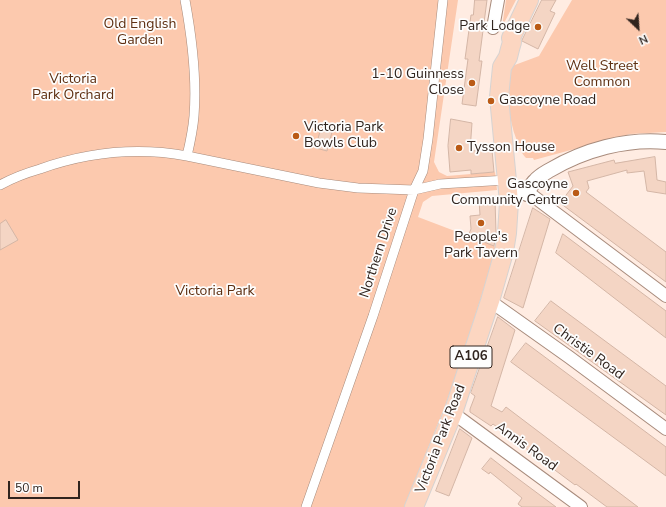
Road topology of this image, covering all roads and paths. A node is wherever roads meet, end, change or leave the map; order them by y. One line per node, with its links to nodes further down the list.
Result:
1 (185, 0): 7 (street)
2 (443, 0): 10 (street, Northern Drive)
3 (498, 0): 5 (street)
4 (529, 0): 9 (main road, Victoria Park Road / A106)
5 (493, 28)
6 (666, 142): 11 (street)
7 (187, 156): 8 (street); 10 (street)
8 (0, 185)
9 (508, 186): 10 (street); 11 (street); 13 (main road, Victoria Park Road / A106)
10 (414, 190): 16 (street, Northern Drive)
11 (527, 194): 12 (street)
12 (666, 296)
13 (490, 301): 14 (main road, Victoria Park Road / A106); 15 (street, Christie Road)
14 (453, 413): 17 (main road, Victoria Park Road / A106); 18 (street, Annis Road)
15 (666, 429)
16 (306, 507)
17 (414, 507)
18 (581, 507)

